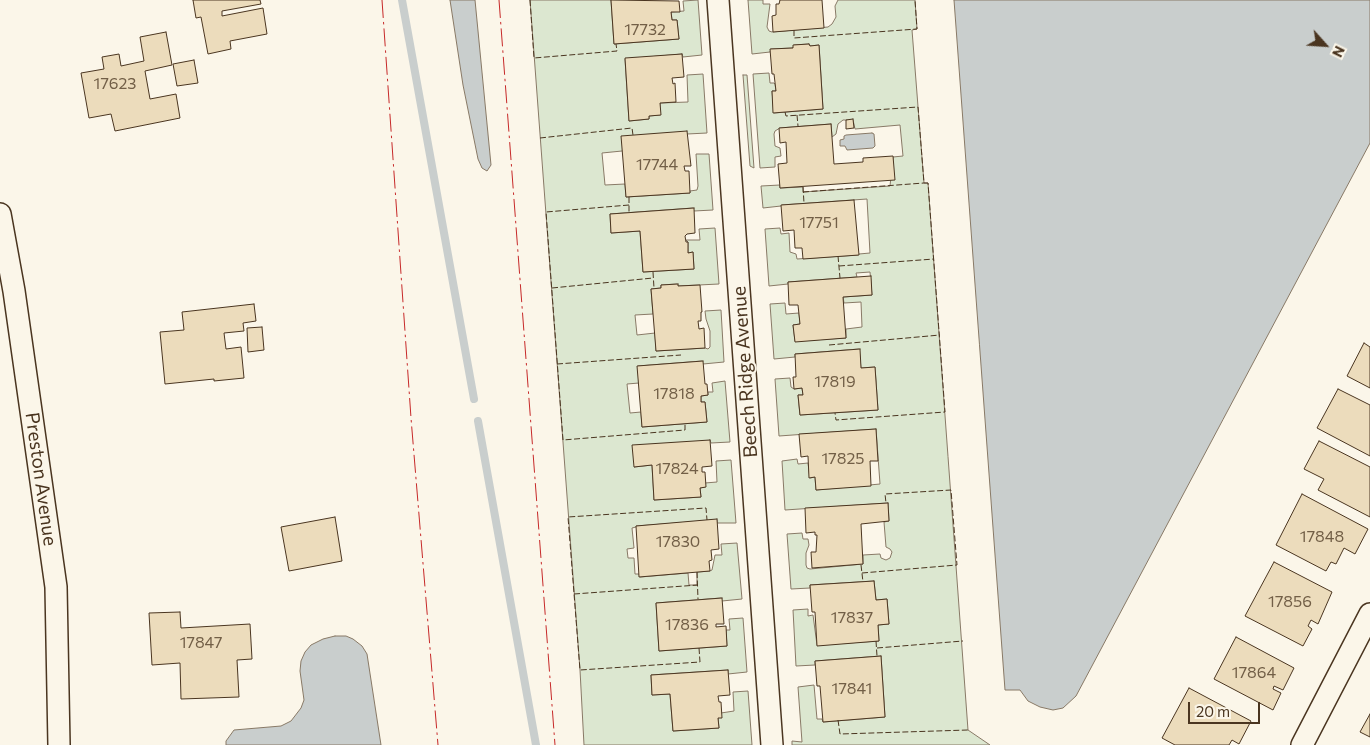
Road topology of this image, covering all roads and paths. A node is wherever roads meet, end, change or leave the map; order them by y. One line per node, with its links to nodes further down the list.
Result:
1 (718, 0): 5 (street, Beech Ridge Avenue)
2 (0, 214): 4 (street, Preston Avenue)
3 (1370, 614): 6 (street)
4 (59, 745)
5 (772, 745)
6 (1302, 745)

